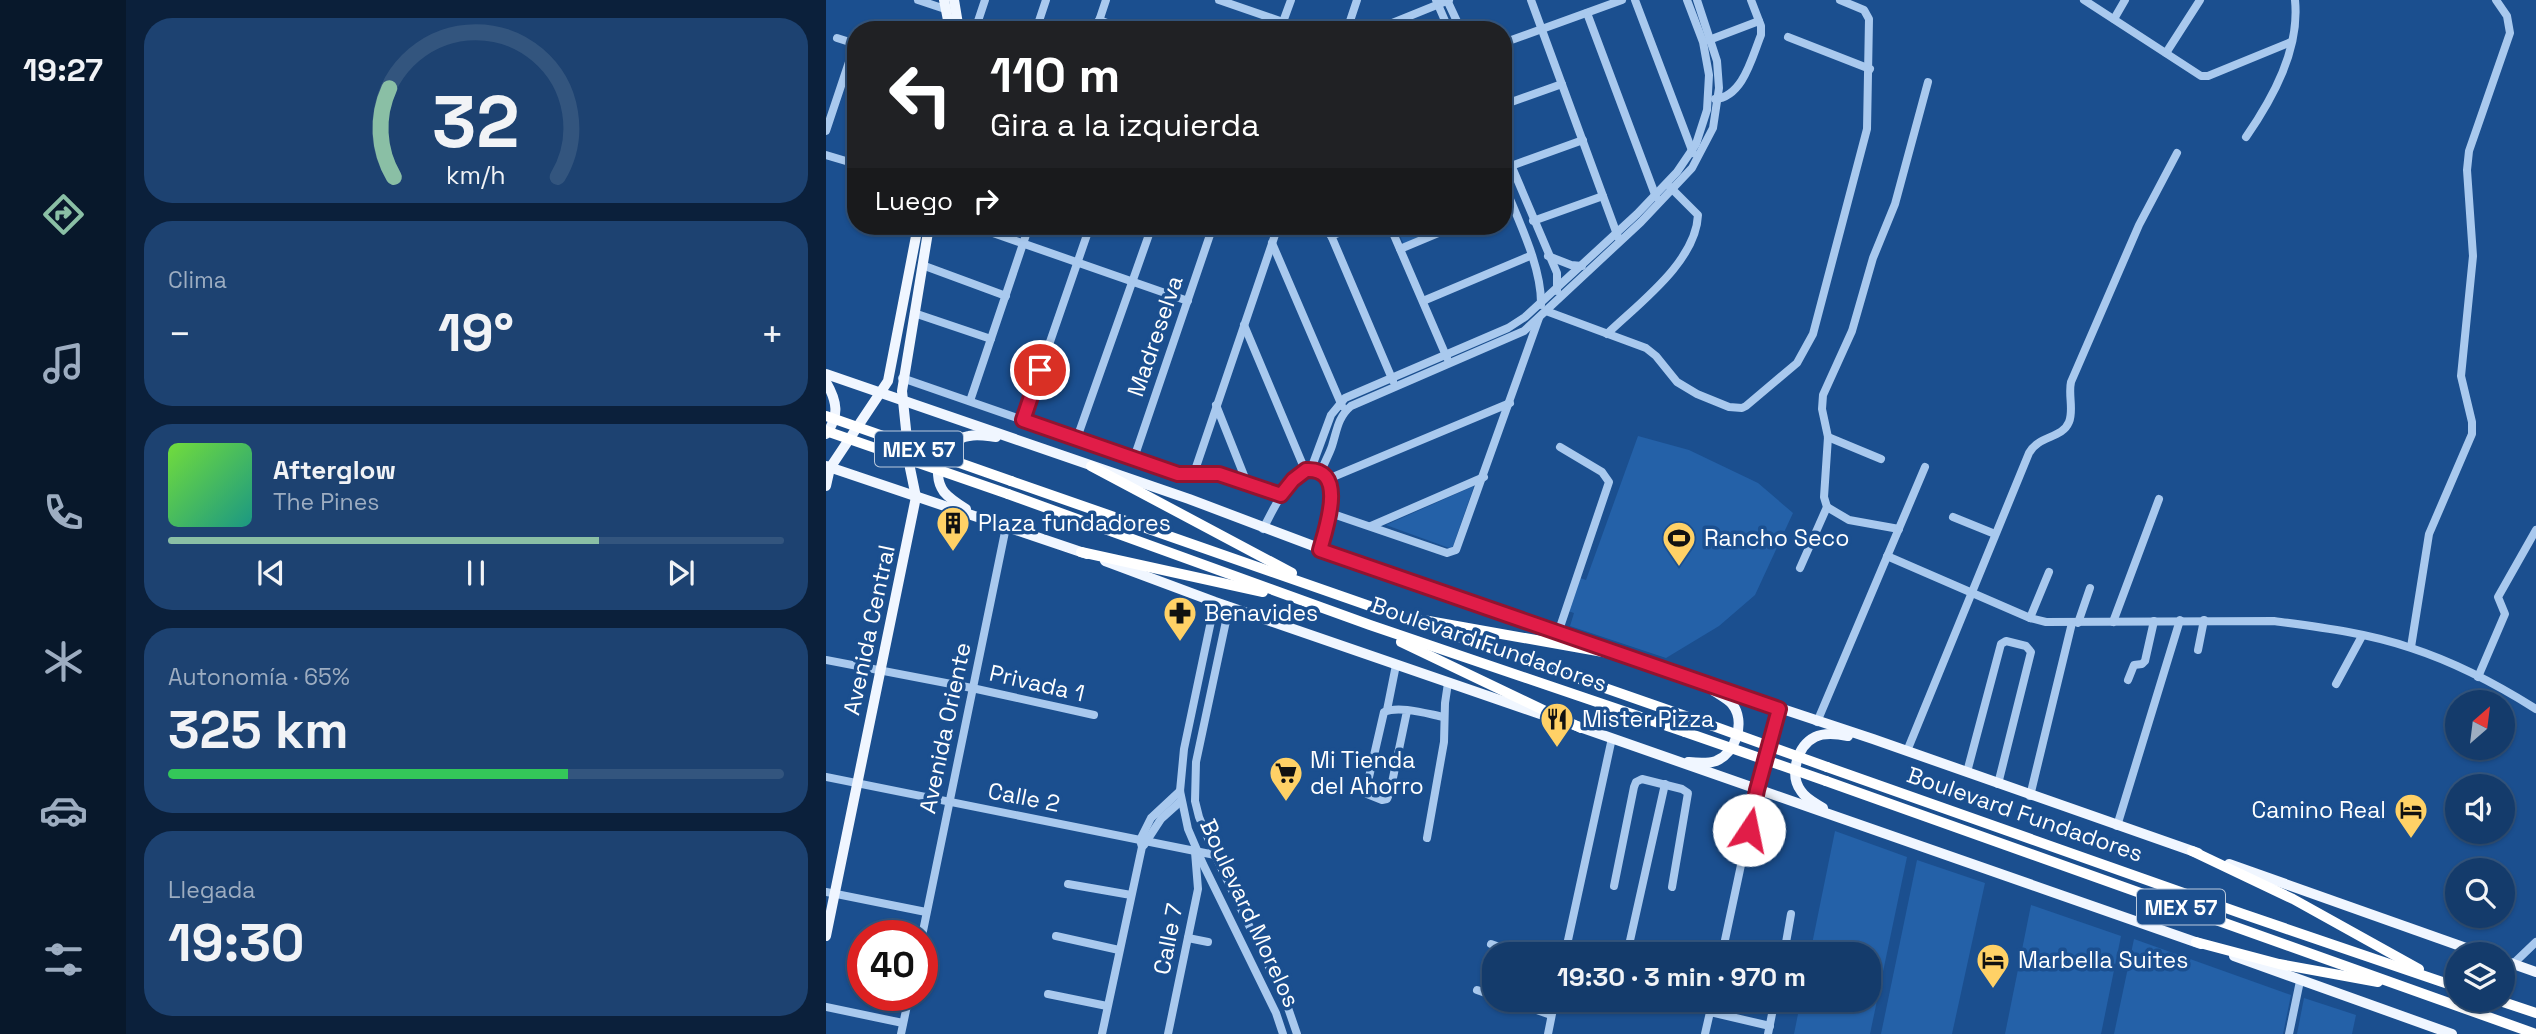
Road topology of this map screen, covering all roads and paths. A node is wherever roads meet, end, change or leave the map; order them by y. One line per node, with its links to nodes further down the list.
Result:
1 (918, 0): 22 (street)
2 (954, 0): 22 (main road)
3 (985, 0): 26 (street)
4 (1046, 0): 27 (street)
5 (1106, 0): 25 (street)
6 (1219, 0): 28 (street)
7 (1291, 0): 29 (street)
8 (1357, 0): 30 (street)
9 (1531, 0): 35 (street)
10 (1622, 0): 23 (street)
11 (1635, 0): 53 (street)
12 (1688, 0): 39 (street)
13 (1697, 0): 39 (street)
14 (1751, 0): 34 (street)
15 (1840, 0): 43 (street)
16 (2084, 0): 24 (street)
17 (2125, 0): 24 (street)
18 (2200, 0): 42 (street)
19 (2295, 0): 41 (street)
20 (2496, 0): 163 (street)
21 (1444, 1): 31 (street); 32 (street); 33 (street)
22 (949, 7)
23 (1587, 13): 35 (street); 61 (street)
24 (2114, 19): 42 (street)
25 (1099, 20)
26 (978, 21)
27 (1039, 21)
28 (1270, 21)
29 (1284, 21)
30 (1350, 21)
31 (1396, 21)
32 (1447, 21)
33 (1456, 21)
34 (1759, 21): 39 (street); 48 (street)
35 (1542, 29): 38 (street); 46 (street)
36 (1788, 37): 43 (street)
37 (837, 38): 40 (street)
38 (1512, 40)
39 (1707, 40): 47 (street); 48 (street)
40 (847, 41)
41 (2291, 42): 42 (street); 51 (street)
42 (2165, 53)
43 (1870, 69): 95 (street)
44 (847, 70): 50 (street)
45 (1928, 82): 113 (street)
46 (1562, 84): 49 (street); 52 (street)
47 (1709, 98): 48 (street); 53 (street)
48 (1719, 99): 57 (street)
49 (1512, 102)
50 (826, 131)
51 (2246, 137)
52 (1583, 140): 58 (street); 62 (street)
53 (1692, 151): 57 (street); 60 (street)
54 (2177, 153): 141 (street)
55 (826, 155): 56 (street)
56 (847, 161)
57 (1697, 163): 60 (street)
58 (1512, 166)
59 (1512, 168): 65 (street)
60 (1670, 187): 61 (street); 63 (street); 95 (street)
61 (1656, 195): 63 (street); 77 (street)
62 (1603, 196): 65 (street); 77 (street)
63 (1659, 204): 77 (street)
64 (1512, 215): 82 (street)
65 (1533, 221): 81 (street)
66 (916, 235): 103 (main road)
67 (927, 235): 84 (main road)
68 (998, 235): 79 (street)
69 (1026, 235): 79 (street)
70 (1087, 235): 83 (street)
71 (1149, 235): 86 (street)
72 (1210, 235): 89 (street, Madreselva)
73 (1275, 235): 78 (street)
74 (1395, 235): 80 (street)
75 (1434, 235): 80 (street)
76 (1331, 236): 99 (street)
77 (1619, 237): 85 (street); 91 (street)
78 (1272, 243): 94 (street); 106 (street)
79 (1023, 244): 83 (street); 88 (street)
80 (1401, 249): 90 (street)
81 (1548, 255): 85 (street); 87 (street)
82 (1530, 256): 90 (street); 92 (street)
83 (1077, 262): 86 (street); 111 (street)
84 (922, 265): 88 (street); 93 (main road)
85 (1582, 266): 87 (street)
86 (1132, 282): 89 (street); 114 (street)
87 (1558, 288): 91 (street); 92 (street)
88 (1006, 296): 96 (street)
89 (1188, 300): 117 (street, Madreselva)
90 (1423, 301): 97 (street)
91 (1554, 304): 92 (street)
92 (1542, 311): 95 (street); 97 (street); 97 (street); 107 (street)
93 (914, 313): 96 (street); 100 (main road)
94 (1244, 325): 108 (street); 122 (street)
95 (1607, 334)
96 (991, 340): 105 (street)
97 (1448, 359): 99 (street); 102 (street)
98 (826, 374): 103 (main road)
99 (1391, 377): 102 (street); 106 (street)
100 (902, 378): 104 (main road); 105 (street)
101 (826, 382): 112 (main road)
102 (1395, 386): 109 (street)
103 (882, 393): 104 (main road); 120 (main road)
104 (901, 400): 115 (main road); 130 (main road)
105 (970, 401): 111 (street)
106 (1340, 402): 109 (street); 122 (street)
107 (1510, 403): 125 (street); 126 (street)
108 (1216, 405): 124 (street); 127 (street)
109 (1344, 412): 123 (street)
110 (826, 416): 147 (highway, Boulevard Fundadores / MEX 57, bridge)
111 (1023, 420): 114 (street)
112 (826, 433): 150 (highway, Boulevard Fundadores / MEX 57, bridge)
113 (1828, 437): 118 (street); 132 (street)
114 (1077, 438): 117 (street)
115 (1014, 439): 119 (main road); 135 (main road)
116 (1560, 447): 161 (street)
117 (1134, 458): 124 (street)
118 (1881, 459)
119 (1091, 466): 138 (main road); 147 (highway)
120 (828, 467): 128 (main road); 130 (main road)
121 (1925, 467): 139 (street)
122 (1308, 469): 123 (street); 129 (street)
123 (1321, 472): 126 (street)
124 (1194, 473): 127 (street)
125 (1484, 477): 136 (street); 136 (street)
126 (1328, 479): 133 (street)
127 (1247, 482): 129 (street)
128 (826, 486)
129 (1281, 495): 138 (street)
130 (916, 497): 135 (main road); 168 (main road, Avenida Central)
131 (2159, 499): 158 (street)
132 (1827, 507): 139 (street); 145 (street)
133 (1330, 513): 136 (street); 142 (street)
134 (1953, 517): 141 (street)
135 (988, 521): 137 (main road)
136 (1371, 526)
137 (1006, 527): 143 (main road); 174 (street, Avenida Oriente)
138 (1263, 529): 142 (main road)
139 (1899, 529): 144 (street)
140 (2536, 530): 169 (street)
141 (1995, 534): 149 (street)
142 (1320, 550): 161 (main road)
143 (1081, 552): 150 (highway); 151 (main road)
144 (1887, 556): 149 (street); 181 (street)
145 (1800, 568)
146 (2049, 572): 154 (street)
147 (1319, 588): 153 (highway, Boulevard Fundadores / MEX 57)
148 (2090, 588): 159 (street)
149 (1972, 591): 154 (street); 185 (street)
150 (1291, 596): 160 (highway, Boulevard Fundadores / MEX 57)
151 (1215, 602): 152 (main road); 193 (street, Boulevard Morelos)
152 (1229, 607): 167 (main road); 203 (street, Boulevard Morelos)
153 (1394, 615): 165 (highway); 228 (highway, Boulevard Fundadores / MEX 57, bridge)
154 (2030, 618): 159 (street)
155 (2180, 620): 156 (street); 157 (street); 198 (street)
156 (2204, 620): 162 (street); 164 (street)
157 (2154, 621): 158 (street); 170 (street)
158 (2113, 622): 159 (street)
159 (2075, 623): 194 (street)
160 (1370, 625): 182 (highway); 230 (highway, Boulevard Fundadores / MEX 57, bridge)
161 (1558, 634): 165 (main road)
162 (2362, 636): 163 (street); 173 (street)
163 (2411, 648): 169 (street)
164 (2198, 650)
165 (1620, 655): 172 (main road)
166 (826, 660): 168 (street, Privada 1)
167 (1396, 665): 171 (main road); 177 (street)
168 (880, 670): 174 (street, Privada 1); 189 (main road, Avenida Central)
169 (2478, 677): 176 (street)
170 (2128, 680)
171 (1448, 682): 180 (street); 182 (main road)
172 (1698, 682): 175 (main road); 186 (main road)
173 (2336, 684)
174 (972, 688): 179 (street, Privada 1); 196 (street, Avenida Oriente)
175 (1779, 709): 181 (main road); 192 (street)
176 (2536, 709)
177 (1387, 710): 178 (street); 178 (street)
178 (1407, 711): 180 (street)
179 (1094, 715)
180 (1444, 717): 199 (street)
181 (1817, 722): 184 (main road)
182 (1584, 729): 183 (main road)
183 (1607, 737): 186 (main road); 216 (street)
184 (1873, 739): 185 (main road); 197 (main road)
185 (1907, 751): 187 (main road)
186 (1664, 757): 192 (main road)
187 (1968, 772): 191 (main road); 191 (street)
188 (826, 777): 189 (street, Calle 2)
189 (857, 783): 196 (street, Calle 2); 207 (main road, Avenida Central)
190 (1665, 784): 205 (street); 206 (street); 217 (street)
191 (1998, 784): 194 (main road)
192 (1757, 790): 197 (main road); 218 (street)
193 (1180, 791): 195 (street, Boulevard Morelos); 200 (street)
194 (2030, 796): 198 (main road)
195 (1181, 801): 200 (street); 202 (street, Boulevard Morelos)
196 (949, 802): 200 (street, Calle 2); 209 (street, Avenida Oriente)
197 (1855, 824): 220 (main road)
198 (2117, 826): 201 (main road)
199 (1427, 838)
200 (1143, 843): 202 (street, Calle 2); 208 (street)
201 (2192, 851): 221 (main road); 228 (highway)
202 (1196, 852): 203 (street, Calle 2); 214 (street, Calle 7); 249 (street, Boulevard Morelos)
203 (1214, 855): 250 (street, Boulevard Morelos)
204 (1068, 884): 208 (street)
205 (1614, 886)
206 (1672, 887)
207 (830, 893): 209 (street); 212 (main road, Avenida Central)
208 (1131, 895): 223 (street)
209 (926, 912): 211 (street, Avenida Oriente)
210 (1791, 914): 219 (street)
211 (925, 920)
212 (826, 936)
213 (1056, 936): 223 (street)
214 (1188, 939): 215 (street); 248 (street, Calle 7)
215 (1208, 942)
216 (1567, 942)
217 (1630, 942)
218 (1725, 942)
219 (1785, 942)
220 (2196, 942): 227 (main road); 230 (highway)
221 (2449, 942)
222 (2536, 942): 224 (street)
223 (1119, 950): 234 (street)
224 (2515, 962)
225 (2515, 965): 226 (main road)
226 (2536, 972)
227 (2300, 981): 253 (street); 254 (main road)
228 (2439, 981): 229 (highway, Boulevard Fundadores / MEX 57)
229 (2445, 983)
230 (2397, 984): 255 (highway, Boulevard Fundadores / MEX 57)
231 (1477, 990): 232 (street)
232 (1482, 992)
233 (1048, 994): 234 (street)
234 (1107, 1006): 247 (street)
235 (2515, 1006): 242 (highway)
236 (826, 1007): 244 (street)
237 (906, 1011): 244 (street)
238 (1543, 1012): 243 (street)
239 (1552, 1012): 243 (street)
240 (1710, 1012): 245 (street); 252 (street)
241 (1772, 1012): 245 (street)
242 (2536, 1013)
243 (1551, 1015): 251 (street)
244 (904, 1023): 246 (street)
245 (1769, 1030)
246 (901, 1034)
247 (1102, 1034)
248 (1168, 1034)
249 (1283, 1034)
250 (1297, 1034)
251 (1548, 1034)
252 (1705, 1034)
253 (2289, 1034)
254 (2452, 1034)
255 (2536, 1034)

